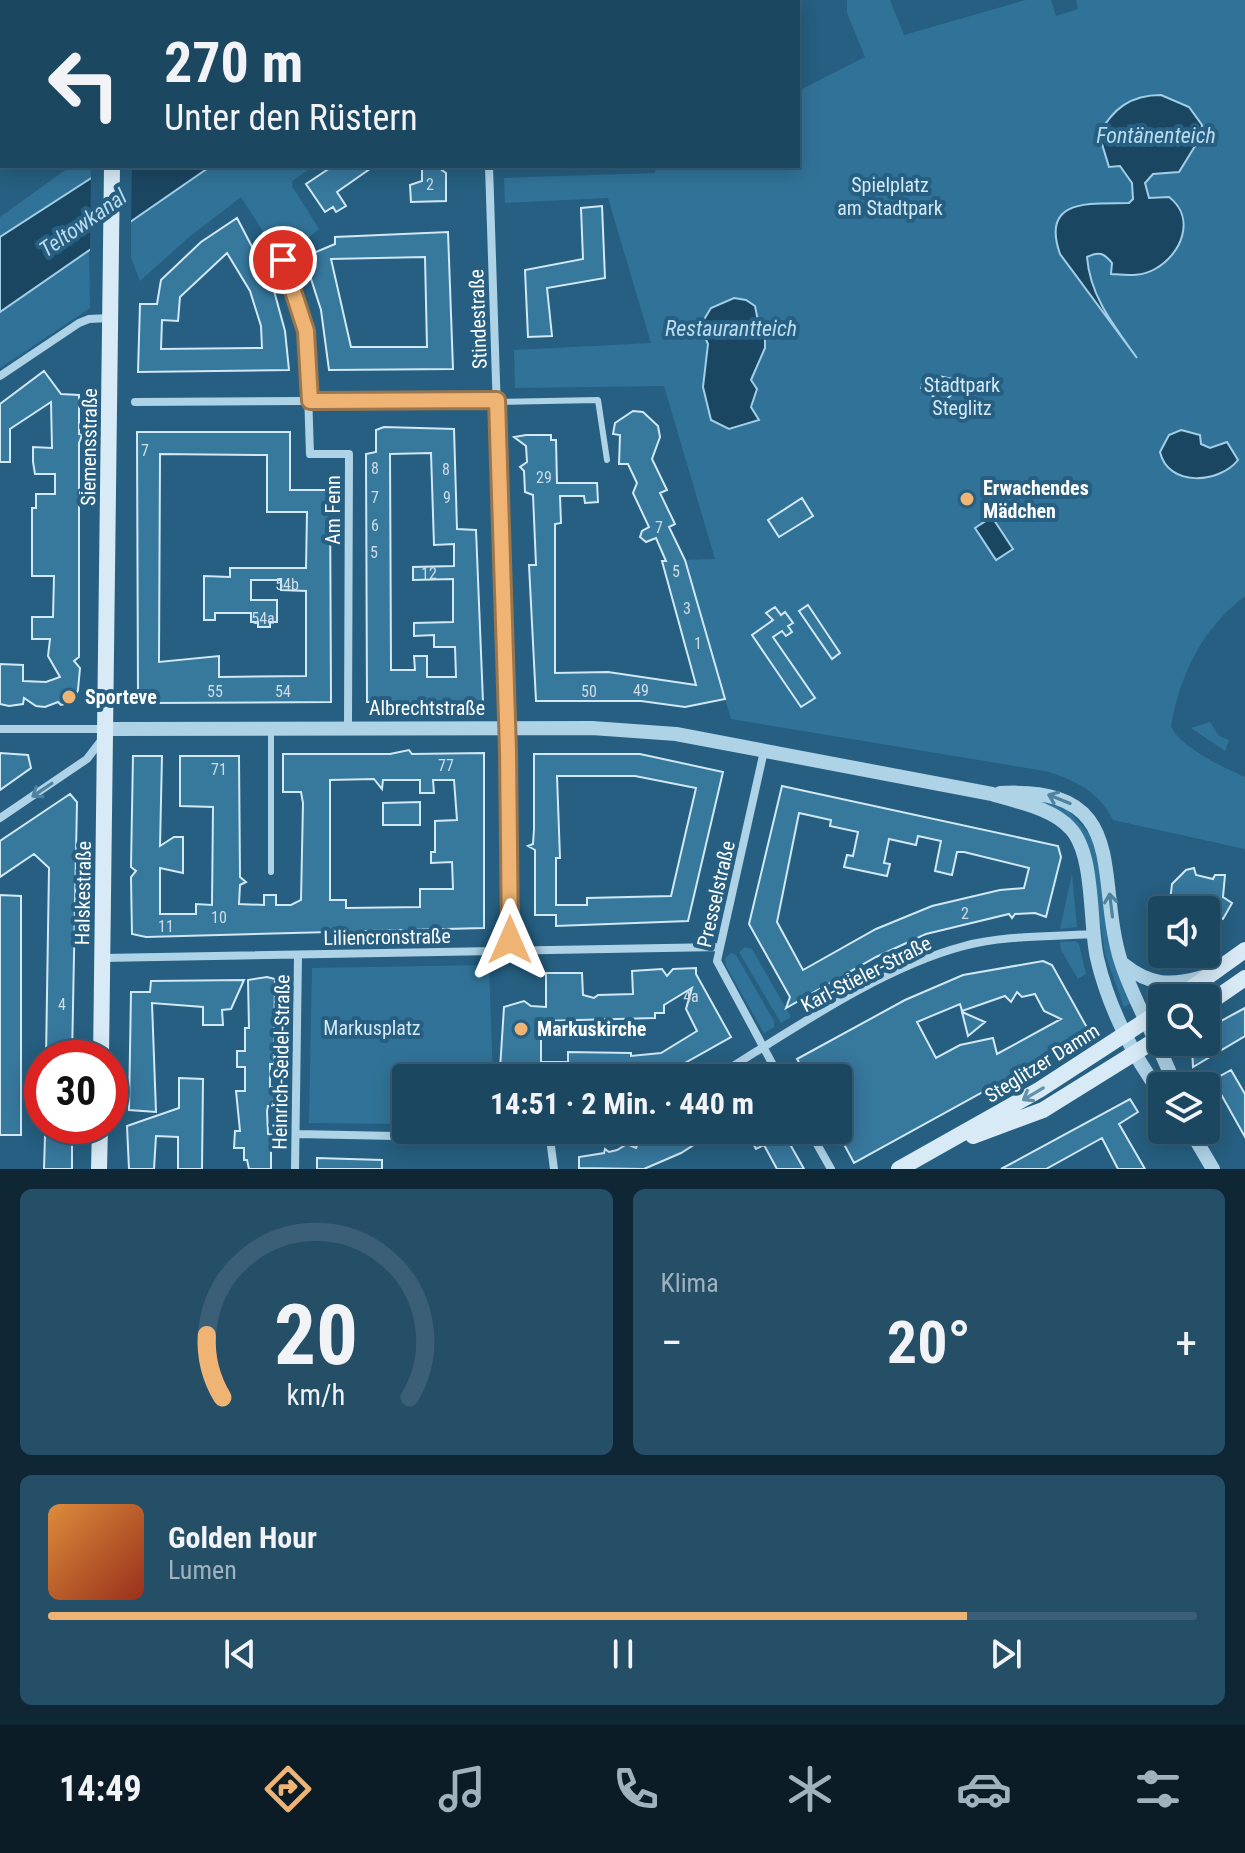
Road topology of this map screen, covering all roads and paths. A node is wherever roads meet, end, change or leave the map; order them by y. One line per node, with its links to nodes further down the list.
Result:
1 (112, 168): 4 (main road, Siemensstraße)
2 (489, 168): 7 (street, Stindestraße)
3 (276, 241): 6 (street, Am Fenn)
4 (110, 318): 5 (street); 14 (main road, Siemensstraße)
5 (0, 376)
6 (310, 401): 7 (street); 8 (street); 12 (street, Am Fenn)
7 (497, 401): 9 (lane); 10 (street, Stindestraße)
8 (135, 402)
9 (607, 460)
10 (507, 727): 12 (street, Albrechtstraße); 15 (street, Albrechtstraße); 22 (street, Stindestraße)
11 (271, 728): 12 (street, Albrechtstraße); 14 (street, Albrechtstraße); 18 (lane)
12 (348, 728)
13 (0, 729): 14 (street, Albrechtstraße)
14 (106, 729): 17 (street, one-way to 17); 24 (main road, Halskestraße)
15 (764, 751): 16 (street, Albrechtstraße); 20 (street, Presselstraße)
16 (992, 794): 19 (street); 25 (street, one-way to 16)
17 (0, 818)
18 (271, 872)
19 (1092, 934): 32 (street); 35 (street, Karl-Stieler-Straße)
20 (720, 947): 22 (street, Liliencronstraße); 35 (street, Presselstraße)
21 (1245, 950): 26 (main road)
22 (510, 951): 23 (street, Liliencronstraße)
23 (298, 955): 24 (street, Liliencronstraße); 40 (street, Heinrich-Seidel-Straße)
24 (102, 958): 33 (main road, Halskestraße)
25 (1121, 962): 26 (street); 30 (street)
26 (1211, 975): 28 (main road)
27 (1245, 978): 29 (main road)
28 (1198, 984)
29 (1220, 995)
30 (1146, 1020): 31 (street); 32 (main road, Steglitzer Damm)
31 (1148, 1023)
32 (1126, 1034): 36 (street); 46 (main road, Steglitzer Damm, one-way to 46)
33 (101, 1040)
34 (1148, 1045): 36 (main road, Steglitzer Damm)
35 (764, 1047): 37 (street, Karl-Stieler-Straße); 38 (street, Presselstraße)
36 (1136, 1053): 39 (street); 46 (main road, Steglitzer Damm)
37 (737, 1064)
38 (773, 1064)
39 (1148, 1072)
40 (296, 1134): 41 (street); 49 (street, Heinrich-Seidel-Straße)
41 (392, 1134)
42 (100, 1144): 48 (main road)
43 (551, 1144): 50 (street)
44 (817, 1144): 51 (street)
45 (1198, 1144): 52 (street)
46 (941, 1146): 47 (main road, Steglitzer Damm)
47 (909, 1167)
48 (99, 1169)
49 (295, 1169)
50 (554, 1169)
51 (831, 1169)
52 (1213, 1169)

